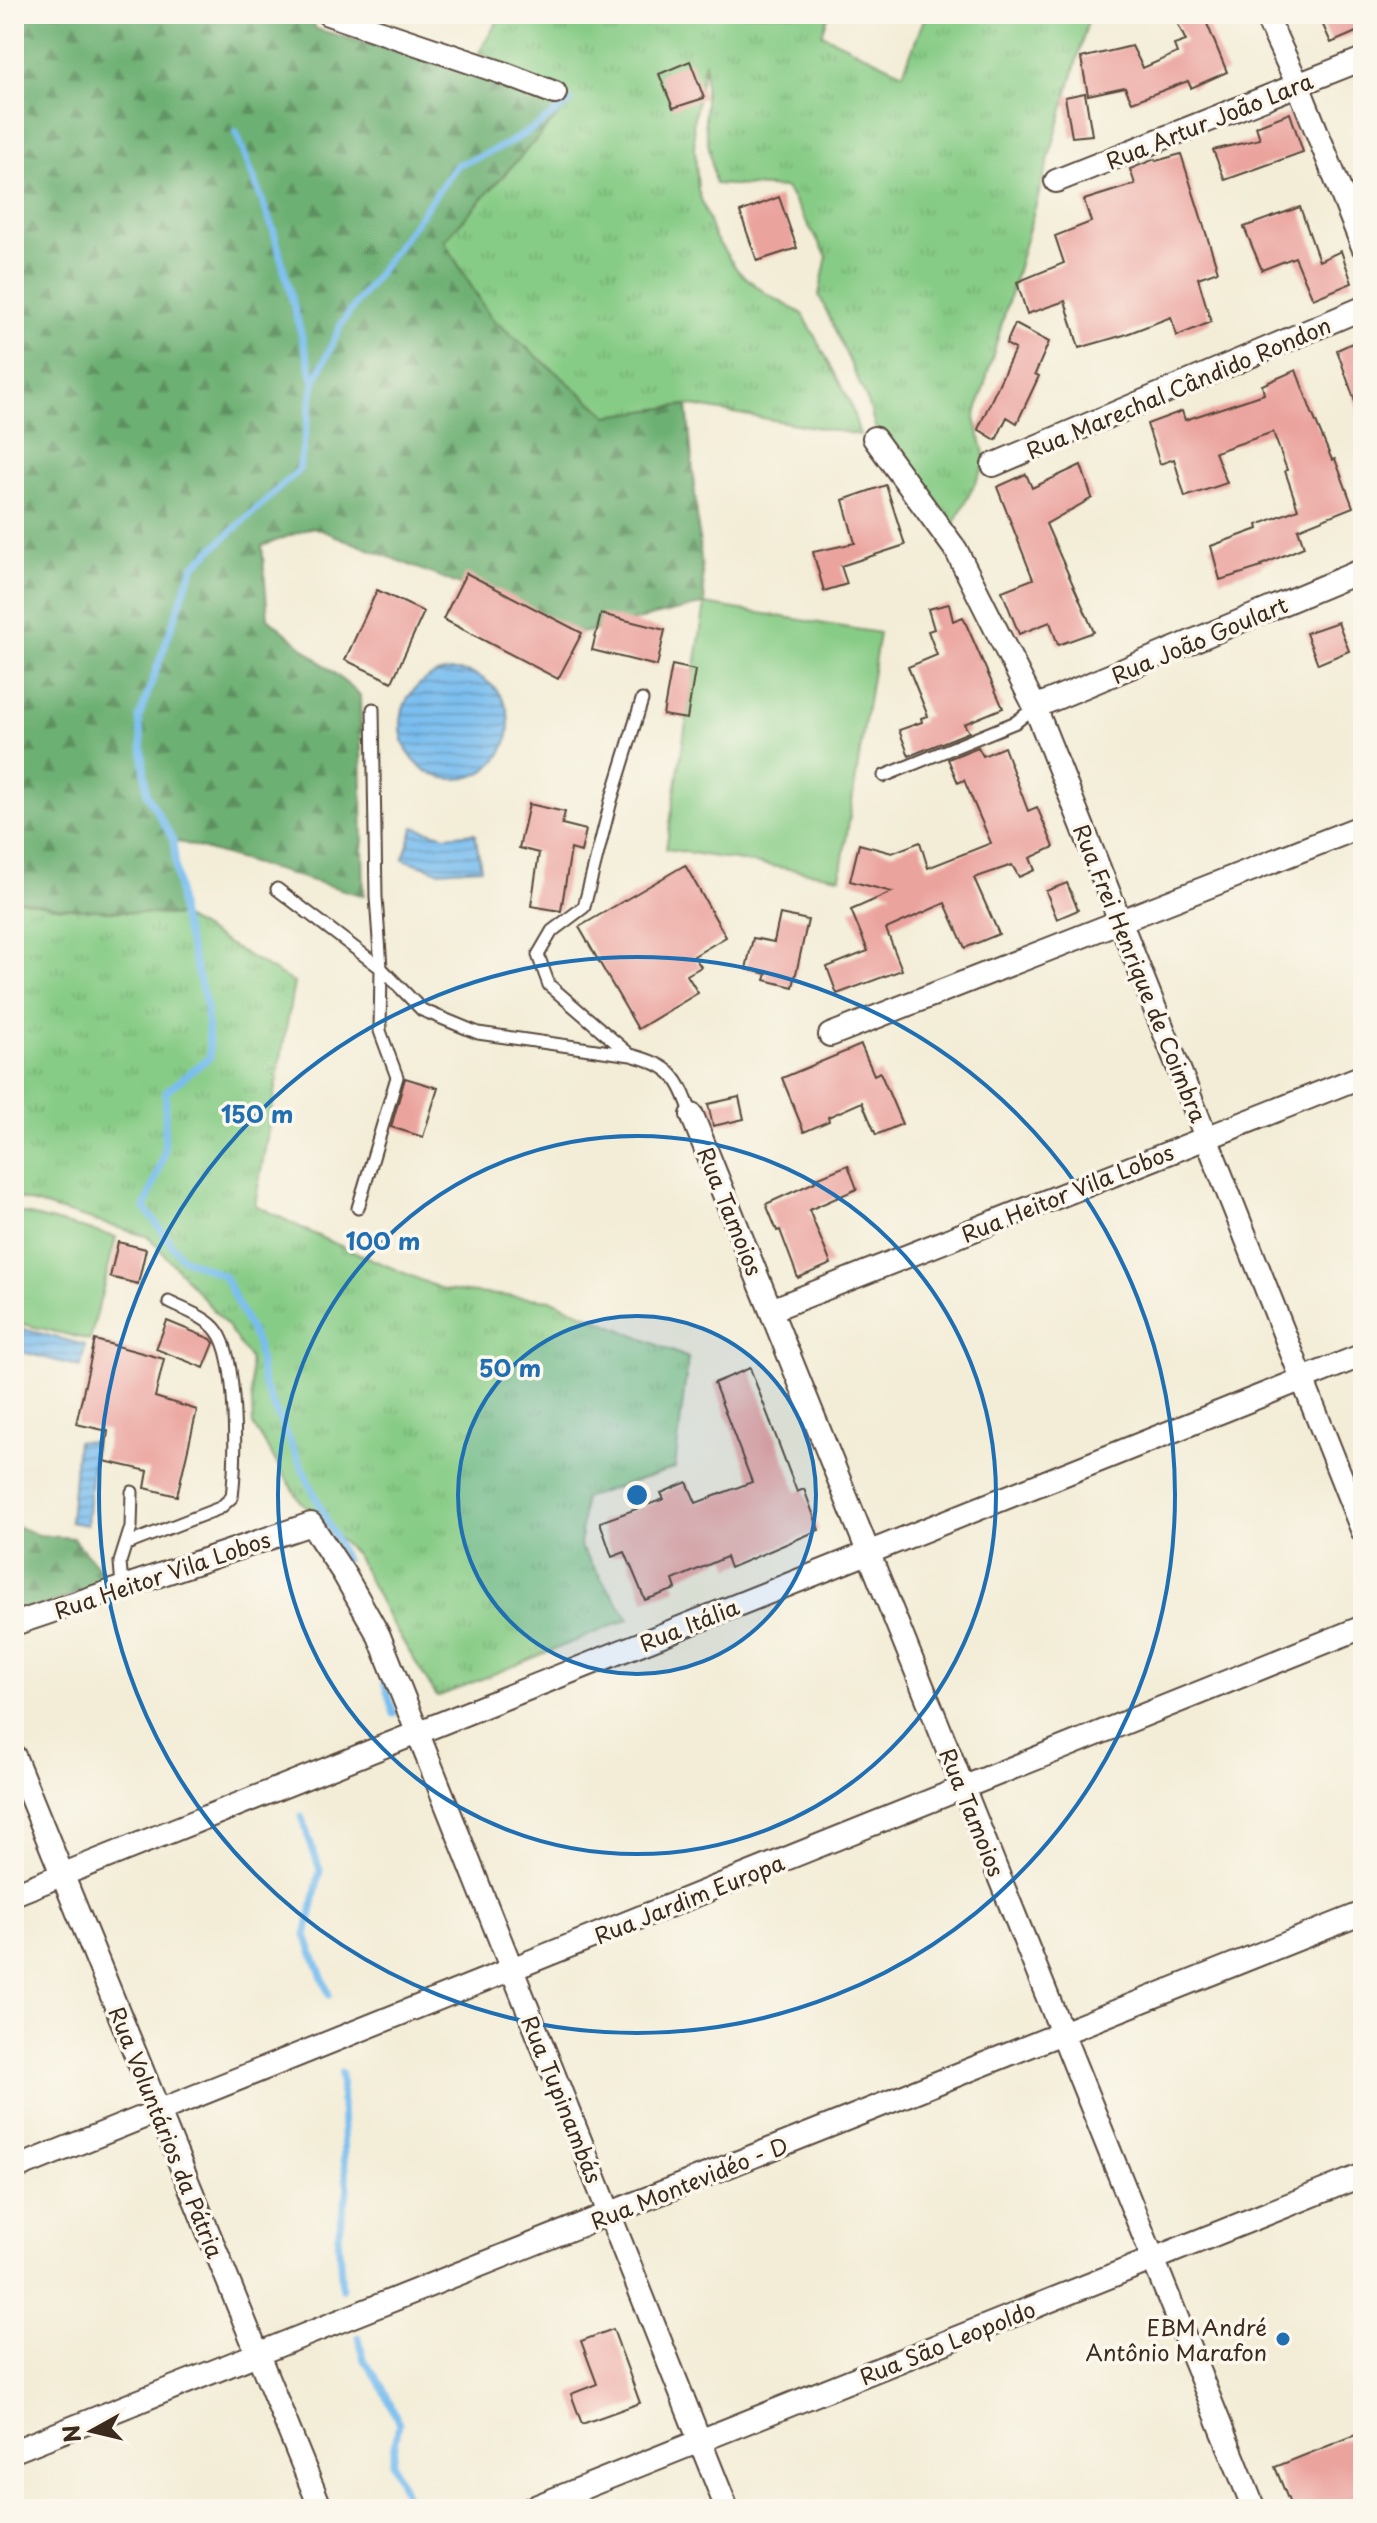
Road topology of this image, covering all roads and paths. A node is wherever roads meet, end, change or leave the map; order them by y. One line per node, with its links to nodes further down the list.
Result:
1 (328, 14): 5 (street)
2 (1265, 14): 4 (street)
3 (1363, 59): 4 (street, Rua Artur João Lara)
4 (1298, 85): 6 (street, Rua Artur João Lara); 7 (street)
5 (555, 93)
6 (1056, 181)
7 (1363, 247)
8 (1363, 308): 10 (street, Rua Marechal Cândido Rondon)
9 (874, 438): 13 (street, Rua Frei Henrique de Coimbra)
10 (993, 465)
11 (1363, 570): 13 (street, Rua João Goulart)
12 (642, 700): 21 (lane)
13 (1035, 707): 15 (lane); 18 (street, Rua Frei Henrique de Coimbra)
14 (373, 709): 19 (lane)
15 (884, 776)
16 (1363, 826): 18 (street)
17 (277, 889): 19 (lane)
18 (1120, 919): 20 (street); 24 (street, Rua Frei Henrique de Coimbra)
19 (381, 968): 21 (lane); 25 (lane)
20 (830, 1035)
21 (631, 1055): 23 (lane)
22 (1363, 1076): 24 (street, Rua Heitor Vila Lobos)
23 (692, 1115): 27 (street, Rua Tamoios)
24 (1206, 1137): 27 (street, Rua Heitor Vila Lobos); 29 (street, Rua Frei Henrique de Coimbra)
25 (358, 1208)
26 (169, 1302): 33 (lane)
27 (771, 1310): 34 (street, Rua Tamoios)
28 (1363, 1355): 29 (street, Rua Itália)
29 (1303, 1380): 32 (street, Rua Frei Henrique de Coimbra); 34 (street, Rua Itália)
30 (132, 1492): 33 (lane)
31 (311, 1524): 35 (street, Rua Heitor Vila Lobos); 38 (street, Rua Tupinambás)
32 (1363, 1532)
33 (127, 1544): 35 (lane)
34 (868, 1553): 38 (street, Rua Itália); 40 (street, Rua Tamoios)
35 (122, 1587): 36 (street, Rua Heitor Vila Lobos)
36 (14, 1624)
37 (1363, 1627): 40 (street, Rua Jardim Europa)
38 (417, 1733): 41 (street, Rua Itália); 44 (street, Rua Tupinambás)
39 (14, 1756): 41 (street, Rua Voluntários da Pátria)
40 (963, 1788): 44 (street, Rua Jardim Europa); 45 (street, Rua Tamoios)
41 (62, 1874): 42 (street, Rua Itália); 46 (street, Rua Voluntários da Pátria)
42 (14, 1894)
43 (1363, 1913): 45 (street, Rua Montevidéo - D)
44 (511, 1969): 46 (street, Rua Jardim Europa); 49 (street, Rua Tupinambás)
45 (1062, 2033): 49 (street, Rua Montevidéo - D); 50 (street, Rua Tamoios)
46 (159, 2111): 47 (street, Rua Jardim Europa); 51 (street, Rua Voluntários da Pátria)
47 (14, 2169)
48 (1363, 2175): 50 (street, Rua São Leopoldo)
49 (609, 2214): 51 (street, Rua Montevidéo - D); 52 (street, Rua Tupinambás)
50 (1153, 2259): 52 (street, Rua São Leopoldo); 57 (street, Rua Tamoios)
51 (258, 2354): 53 (street, Rua Montevidéo - D); 54 (street, Rua Voluntários da Pátria)
52 (700, 2441): 55 (street, Rua São Leopoldo); 56 (street, Rua Tupinambás)
53 (14, 2451)
54 (321, 2509)
55 (530, 2509)
56 (727, 2509)
57 (1254, 2509)

